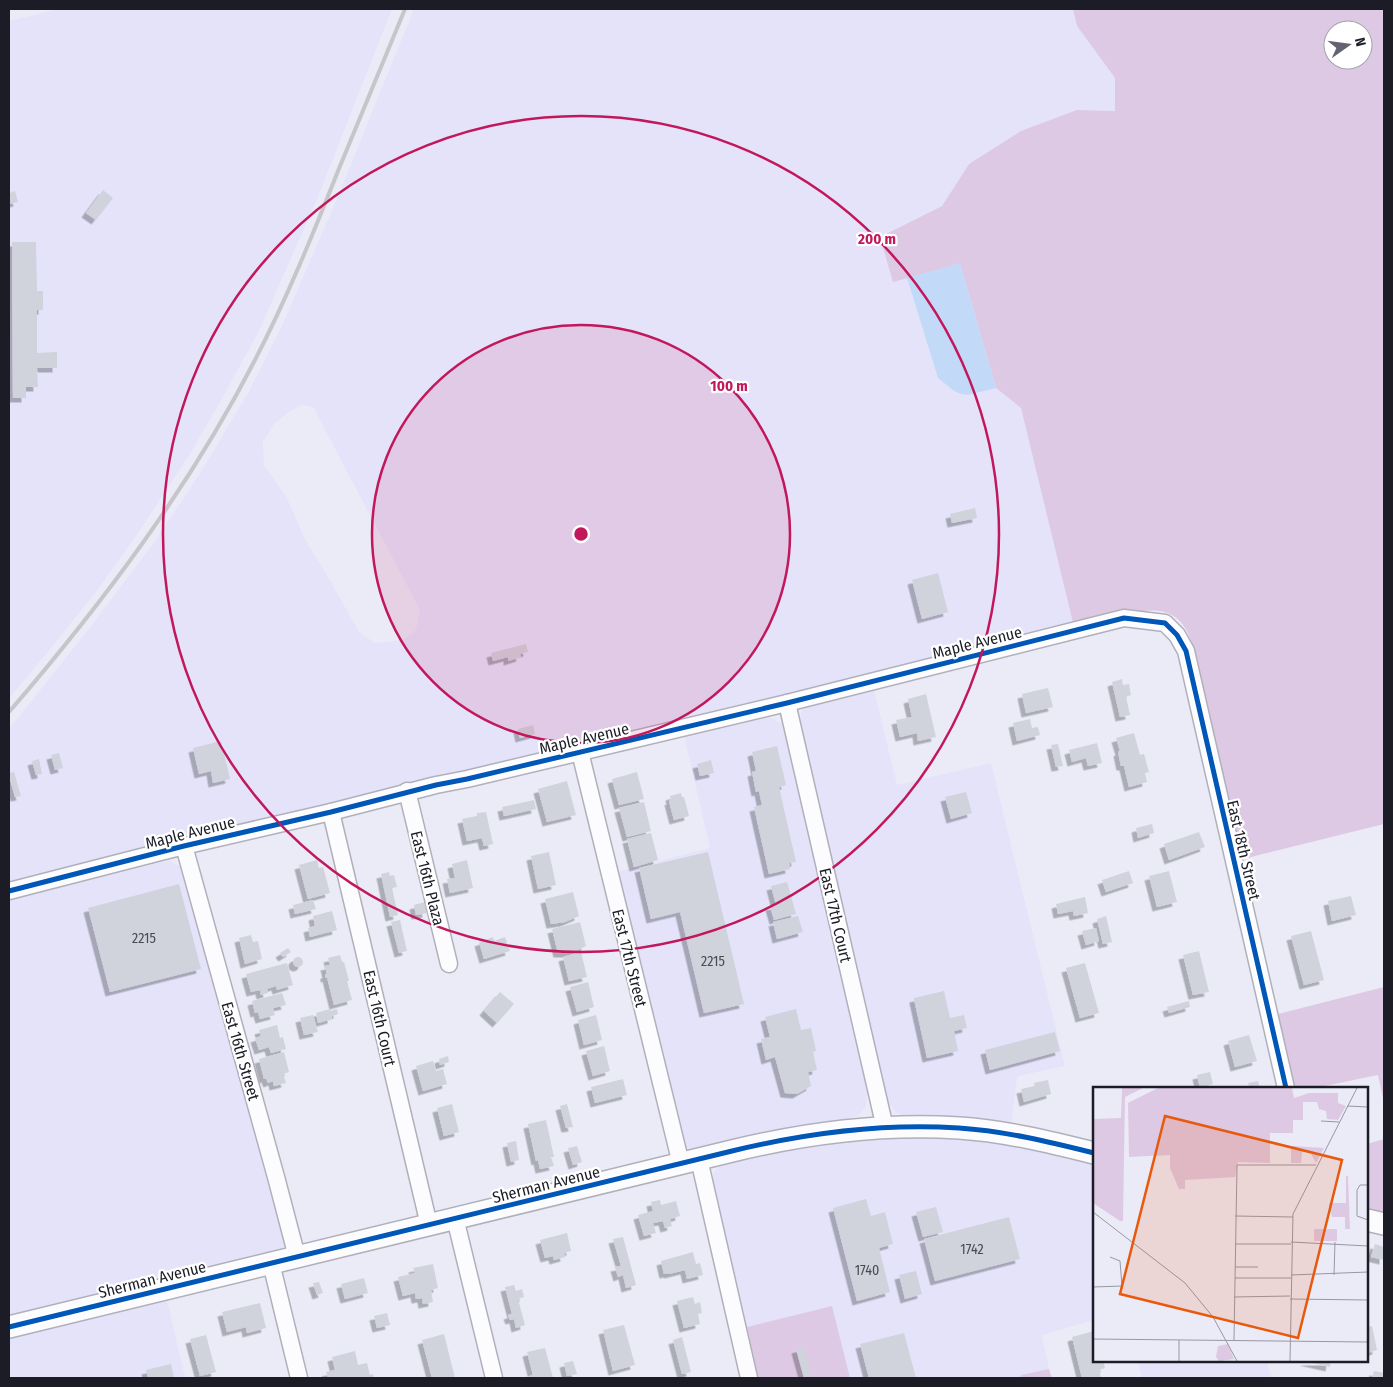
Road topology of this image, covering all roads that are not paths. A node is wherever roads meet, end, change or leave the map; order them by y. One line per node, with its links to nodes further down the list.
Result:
1 (1165, 623): 2 (street, Maple Avenue); 9 (street, East 18th Street)
2 (787, 703): 3 (street, Maple Avenue); 10 (street, East 17th Court)
3 (580, 752): 4 (street, Maple Avenue); 12 (street, East 17th Street)
4 (407, 792): 5 (street, Maple Avenue); 8 (street, East 16th Plaza)
5 (330, 812): 6 (street, Maple Avenue); 16 (street, East 16th Court)
6 (184, 846): 7 (street, Maple Avenue); 17 (street, East 16th Street)
7 (9, 891)
8 (449, 964)
9 (1286, 1087)
10 (885, 1128): 11 (street, Sherman Avenue); 12 (street, Sherman Avenue)
11 (1093, 1152)
12 (690, 1162): 13 (street, Sherman Avenue); 22 (street, East 17th Street)
13 (455, 1218): 16 (street, Sherman Avenue); 21 (street)
14 (1368, 1220): 15 (street)
15 (1384, 1224)
16 (429, 1225): 17 (street, Sherman Avenue)
17 (297, 1257): 18 (street, Sherman Avenue)
18 (271, 1263): 19 (street, Sherman Avenue); 20 (street)
19 (9, 1327)
20 (299, 1378)
21 (494, 1378)
22 (749, 1378)

